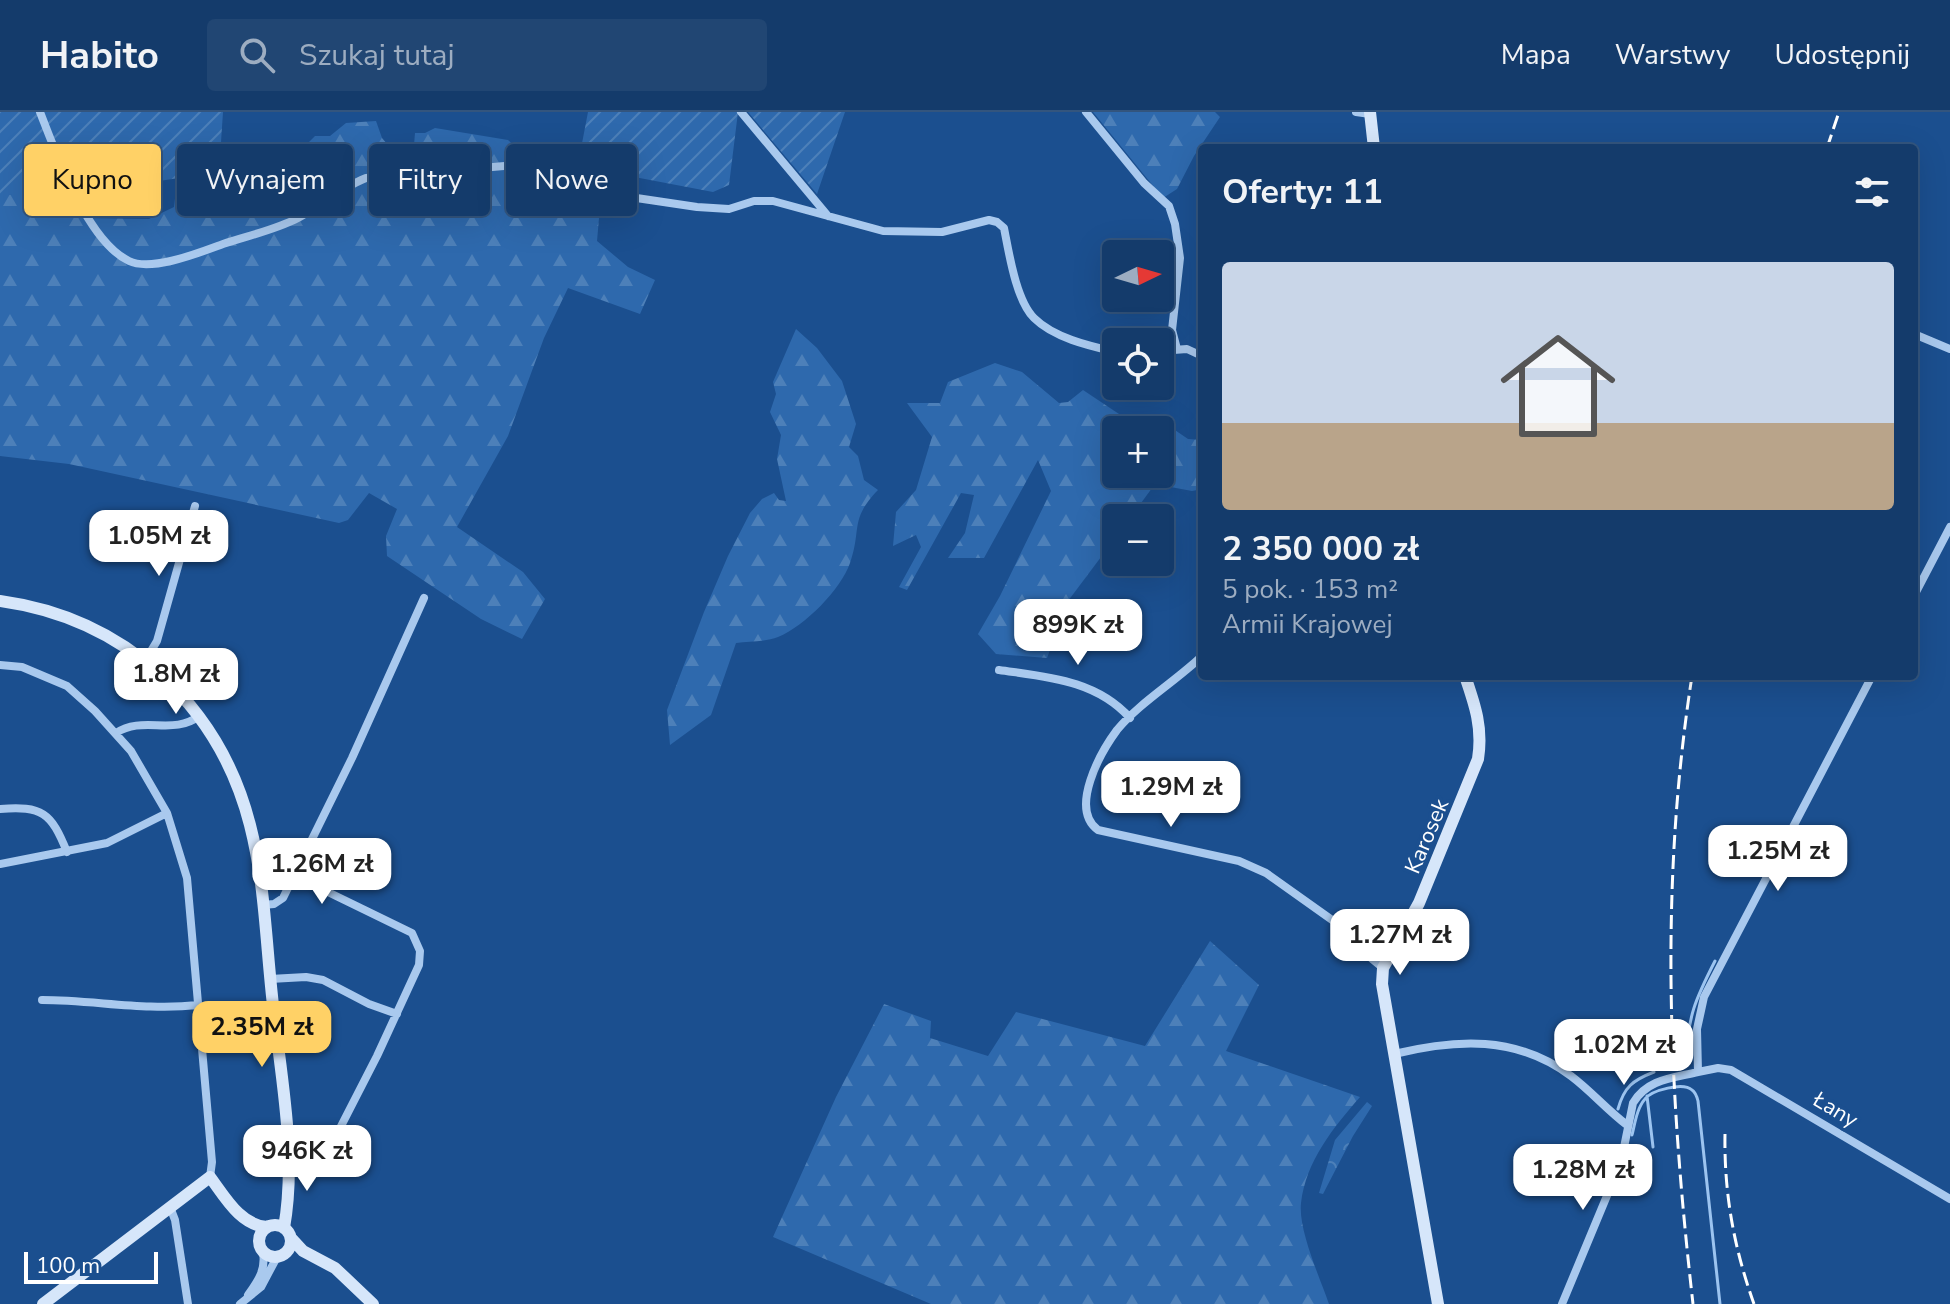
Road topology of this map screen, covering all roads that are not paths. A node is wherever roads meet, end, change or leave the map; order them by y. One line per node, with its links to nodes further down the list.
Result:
1 (40, 112): 7 (street)
2 (741, 112): 7 (street)
3 (1086, 112): 11 (street)
4 (1356, 112): 5 (street)
5 (1370, 113): 6 (street)
6 (1374, 144)
7 (828, 216): 9 (street)
8 (1918, 336): 12 (street)
9 (1102, 348)
10 (1174, 349): 11 (street)
11 (1177, 349): 13 (street)
12 (1950, 349)
13 (1198, 354)
14 (195, 506): 20 (street)
15 (1950, 527): 16 (street)
16 (1918, 588)
17 (424, 598): 32 (street)
18 (0, 601): 20 (street)
19 (1198, 659): 26 (street)
20 (145, 661): 25 (street)
21 (0, 665): 27 (street)
22 (999, 670): 26 (street)
23 (1466, 680): 34 (street, Karosek)
24 (1870, 680): 40 (street)
25 (199, 716): 27 (street); 33 (street)
26 (1130, 718): 34 (street)
27 (116, 733): 29 (street)
28 (0, 809): 30 (street)
29 (167, 813): 30 (street); 37 (street)
30 (67, 852): 31 (street)
31 (0, 864)
32 (295, 876): 33 (street); 38 (street)
33 (263, 905): 35 (street)
34 (1383, 968): 39 (street)
35 (270, 979): 38 (street); 42 (street)
36 (42, 1000): 37 (street)
37 (198, 1005): 43 (street)
38 (397, 1014): 42 (street)
39 (1394, 1054): 41 (street); 55 (street)
40 (1698, 1072): 41 (street, Łany); 45 (street, Łany)
41 (1627, 1125): 56 (street, Łany)
42 (288, 1152): 47 (street)
43 (210, 1177): 44 (street); 46 (street)
44 (225, 1198): 47 (street); 48 (street)
45 (1950, 1199)
46 (170, 1207): 51 (street); 52 (street)
47 (278, 1230): 48 (street); 49 (street); 50 (street)
48 (261, 1246): 49 (street); 53 (street)
49 (280, 1257): 50 (street); 53 (street)
50 (349, 1282): 54 (street)
51 (43, 1304)
52 (188, 1304)
53 (240, 1304)
54 (373, 1304)
55 (1438, 1304)
56 (1562, 1304)

